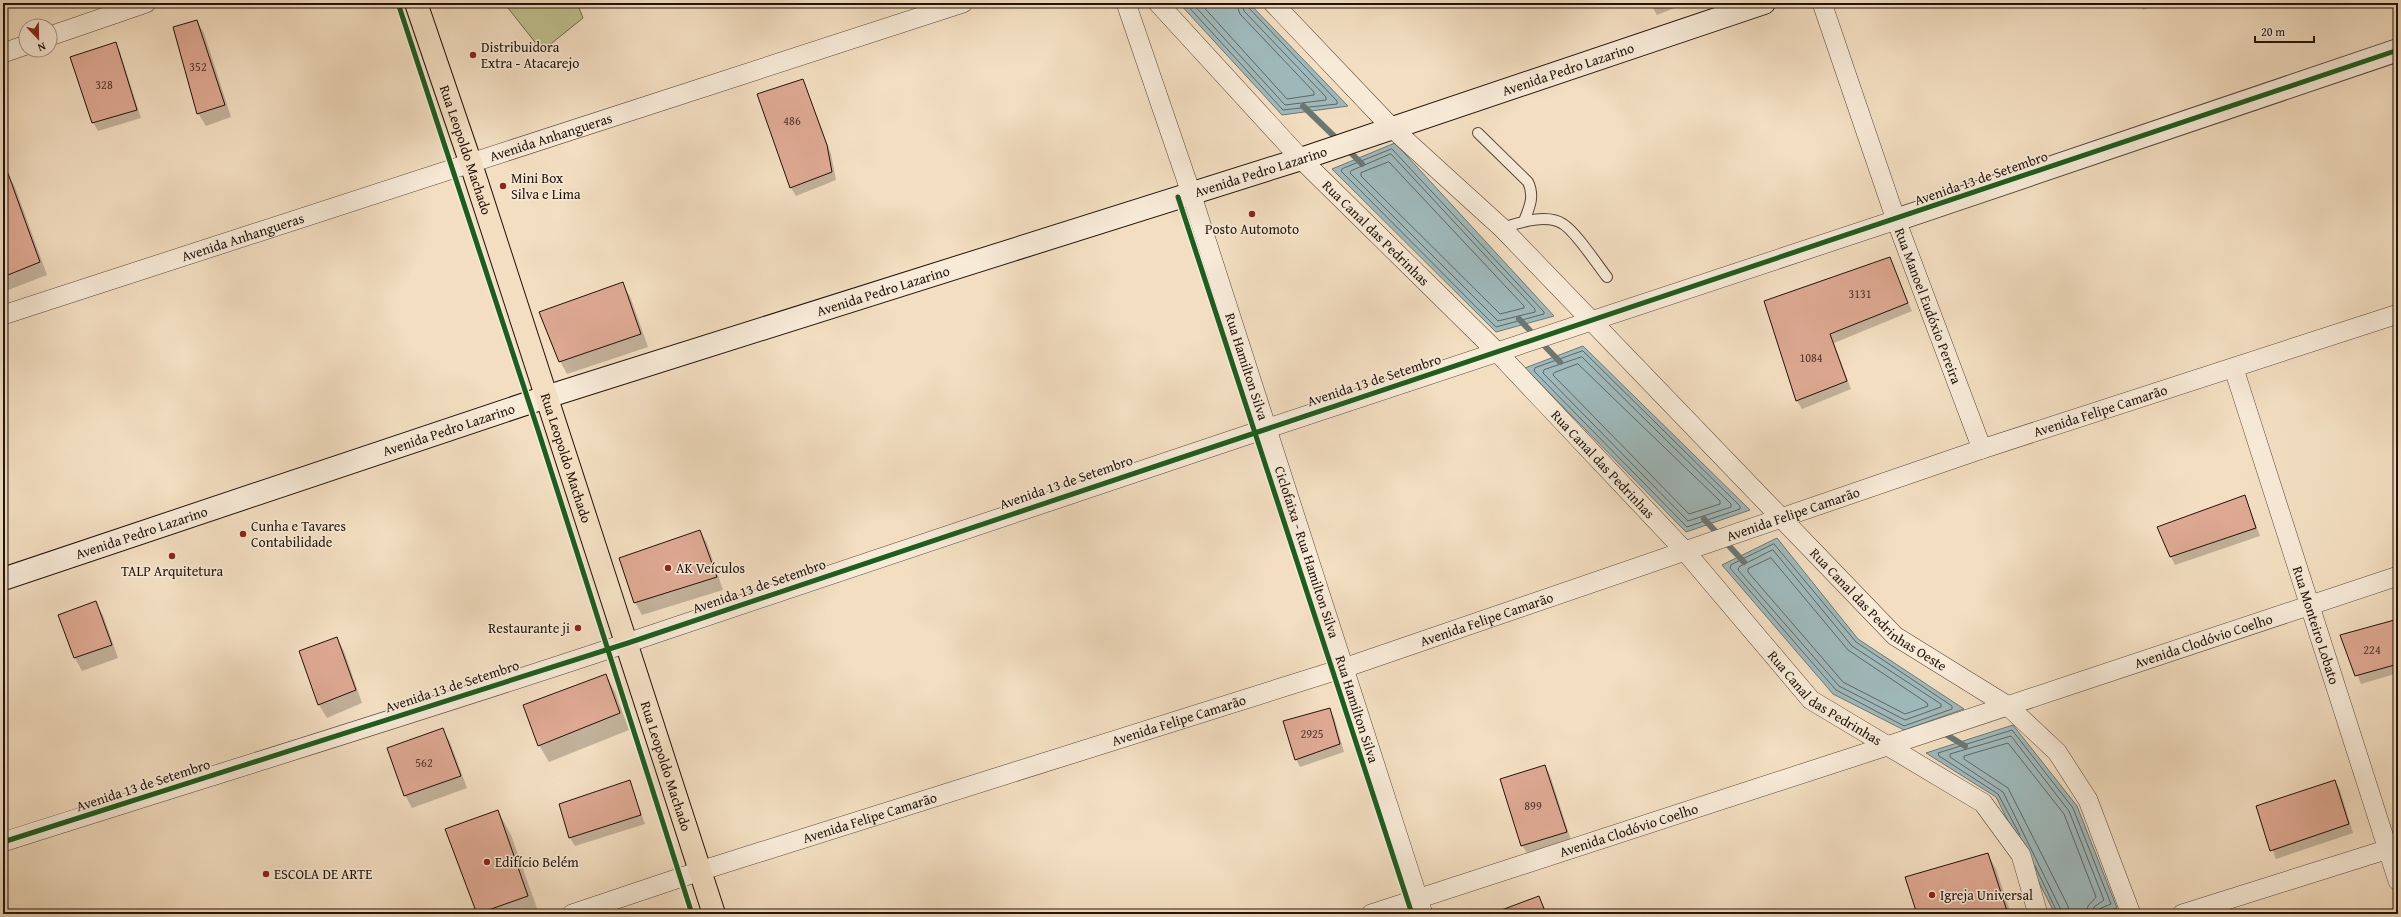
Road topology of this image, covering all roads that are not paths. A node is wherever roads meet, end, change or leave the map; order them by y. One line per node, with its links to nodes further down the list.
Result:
1 (146, 3): 9 (street)
2 (416, 3): 16 (main road, Rua Leopoldo Machado)
3 (962, 3): 16 (street, Avenida Anhangueras)
4 (1126, 3): 17 (street, Rua Hamilton Silva)
5 (1158, 3): 15 (street, Rua Canal das Pedrinhas)
6 (1272, 3): 13 (street)
7 (1764, 3): 13 (main road, Avenida Pedro Lazarino)
8 (1822, 3): 18 (street, Rua Manoel Eudóxio Pereira)
9 (58, 33)
10 (18, 48): 12 (street)
11 (2398, 50): 18 (main road, Avenida 13 de Setembro)
12 (3, 53)
13 (1391, 127): 15 (main road, Avenida Pedro Lazarino); 20 (street)
14 (1478, 133): 19 (lane)
15 (1301, 158): 17 (main road, Avenida Pedro Lazarino); 25 (street, Rua Canal das Pedrinhas)
16 (471, 164): 23 (street, Avenida Anhangueras); 27 (main road, Rua Leopoldo Machado)
17 (1191, 193): 27 (main road, Avenida Pedro Lazarino); 28 (street, Rua Hamilton Silva)
18 (1896, 220): 24 (street, Avenida 13 de Setembro); 29 (street, Rua Manoel Eudóxio Pereira)
19 (1524, 221): 20 (lane); 21 (lane)
20 (1502, 228): 24 (street)
21 (1607, 277)
22 (2398, 314): 26 (street, Avenida Felipe Camarão)
23 (3, 315)
24 (1591, 319): 25 (street, Avenida 13 de Setembro); 30 (street, Rua Canal das Pedrinhas Oeste)
25 (1498, 353): 28 (street, Avenida 13 de Setembro); 31 (street, Rua Canal das Pedrinhas)
26 (2234, 369): 29 (street, Avenida Felipe Camarão); 34 (street, Rua Monteiro Lobato)
27 (546, 397): 33 (main road, Avenida Pedro Lazarino); 35 (main road, Rua Leopoldo Machado)
28 (1267, 427): 35 (street, Avenida 13 de Setembro); 36 (street, Rua Hamilton Silva)
29 (1982, 449): 30 (street, Avenida Felipe Camarão)
30 (1774, 522): 31 (street, Avenida Felipe Camarão); 37 (street, Rua Canal das Pedrinhas Oeste)
31 (1692, 548): 36 (street, Avenida Felipe Camarão); 38 (street, Rua Canal das Pedrinhas)
32 (2398, 576): 34 (street, Avenida Clodóvio Coelho)
33 (3, 579)
34 (2309, 606): 37 (street, Avenida Clodóvio Coelho); 40 (street, Rua Monteiro Lobato)
35 (628, 643): 39 (street, Avenida 13 de Setembro); 41 (main road, Rua Leopoldo Machado)
36 (1344, 668): 41 (street, Avenida Felipe Camarão); 43 (street, Rua Hamilton Silva)
37 (2001, 709): 38 (street, Avenida Clodóvio Coelho); 48 (street, Rua Canal das Pedrinhas Oeste)
38 (1887, 746): 43 (street, Avenida Clodóvio Coelho); 47 (street, Rua Canal das Pedrinhas)
39 (3, 842)
40 (2393, 847): 42 (street, Rua Monteiro Lobato); 49 (street)
41 (700, 871): 44 (street, Avenida Felipe Camarão); 45 (main road, Rua Leopoldo Machado)
42 (2398, 881)
43 (1420, 906): 46 (street, Avenida Clodóvio Coelho)
44 (572, 914)
45 (714, 914)
46 (1371, 914)
47 (2038, 914)
48 (2131, 914)
49 (2182, 914)

